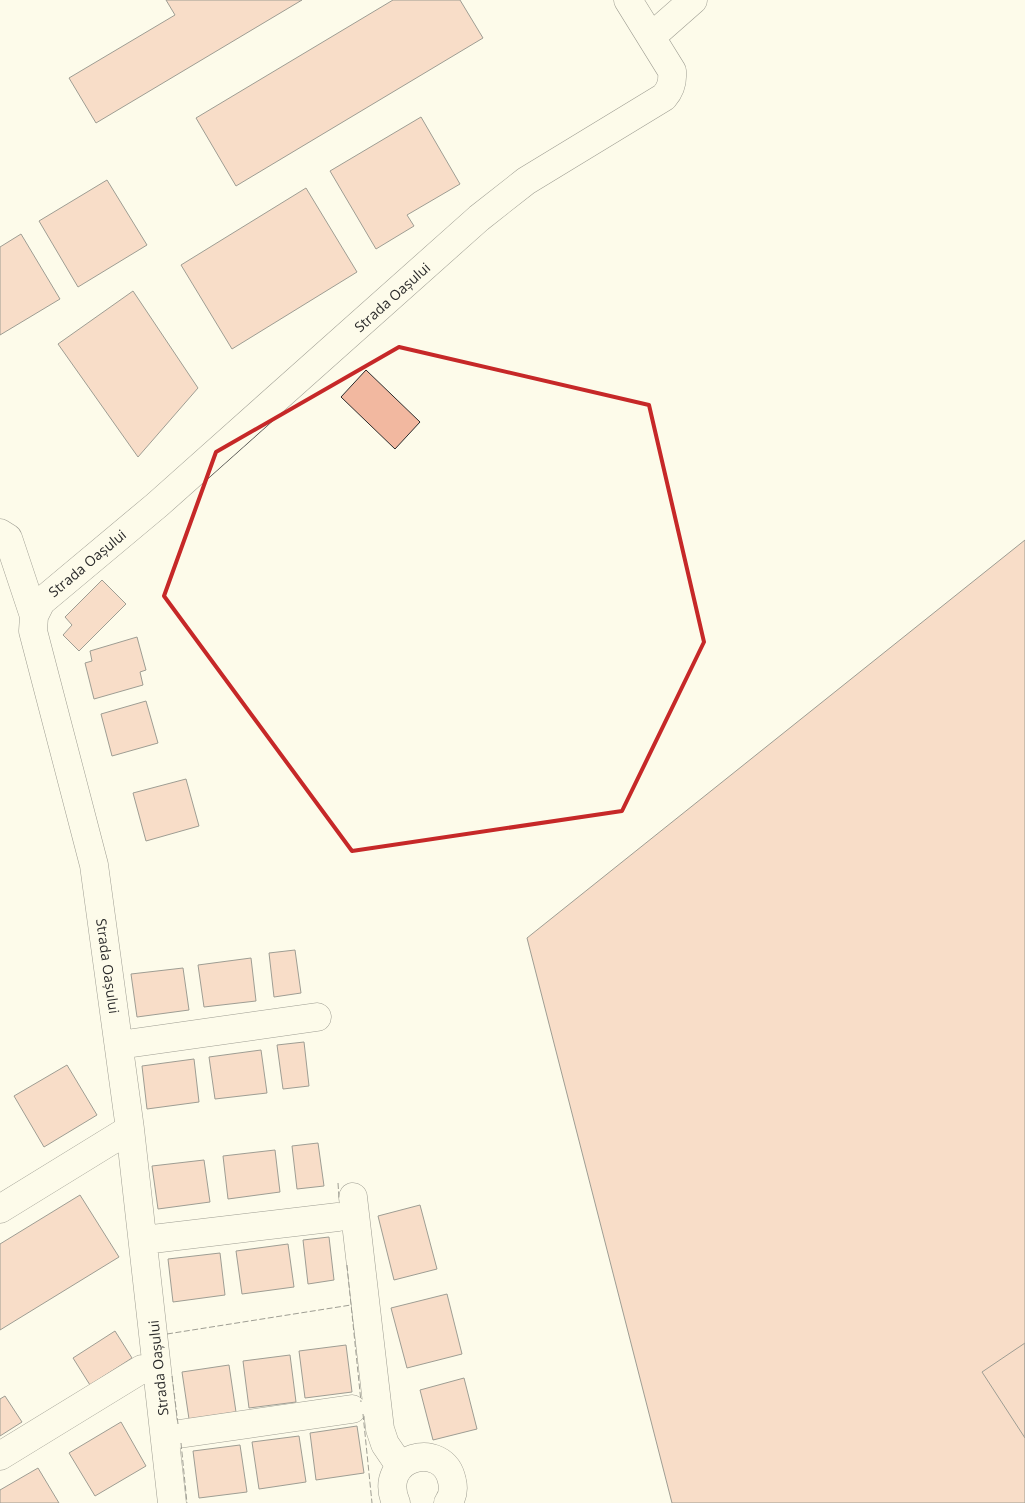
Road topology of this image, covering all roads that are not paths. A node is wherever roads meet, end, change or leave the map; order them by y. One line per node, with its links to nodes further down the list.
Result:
1 (628, 0): 3 (street, Strada Oașului)
2 (693, 0): 3 (street)
3 (650, 36): 5 (street, Strada Oașului)
4 (0, 533): 5 (street)
5 (34, 616): 7 (street, Strada Oașului)
6 (318, 1018): 7 (street)
7 (119, 1045): 8 (street, Strada Oașului)
8 (130, 1130): 9 (street); 10 (street, Strada Oașului)
9 (0, 1209)
10 (144, 1240): 13 (street, Strada Oașului); 15 (street)
11 (142, 1369): 14 (street)
12 (352, 1409): 13 (street)
13 (165, 1436): 16 (street, Strada Oașului)
14 (0, 1456)
15 (400, 1466): 17 (street); 18 (street)
16 (172, 1503)
17 (396, 1503)
18 (448, 1503)

